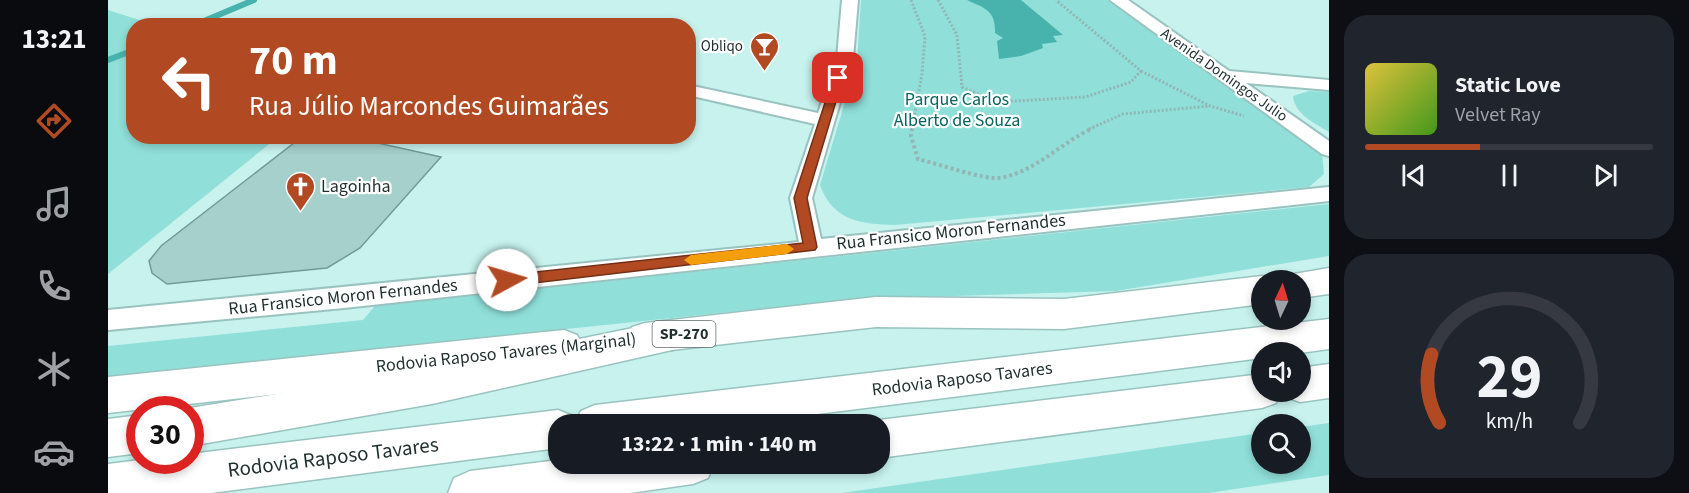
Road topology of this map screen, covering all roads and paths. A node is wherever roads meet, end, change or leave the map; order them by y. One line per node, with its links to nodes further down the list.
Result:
1 (850, 0): 13 (street)
2 (911, 0): 11 (path)
3 (938, 0): 6 (path)
4 (1056, 0): 6 (path)
5 (1118, 0): 7 (street, Avenida Domingos Julio)
6 (1141, 71): 11 (path)
7 (1224, 74): 8 (street); 12 (street, Avenida Domingos Julio)
8 (1293, 82): 9 (street); 14 (street)
9 (1329, 85)
10 (696, 92): 13 (street)
11 (1210, 106): 12 (path)
12 (1275, 111): 14 (street, Avenida Domingos Julio)
13 (824, 120): 17 (street)
14 (1291, 122): 15 (street, Avenida Domingos Julio)
15 (1329, 150)
16 (1329, 194): 17 (street, Rua Fransico Moron Fernandes)
17 (811, 247): 21 (street, Rua Fransico Moron Fernandes)
18 (1329, 281): 19 (highway)
19 (1311, 283)
20 (1251, 291): 23 (highway, Rodovia Raposo Tavares (Marginal) / SP-270)
21 (108, 320)
22 (1329, 334): 28 (highway, Rodovia Raposo Tavares)
23 (672, 335): 27 (highway, Rodovia Raposo Tavares (Marginal) / SP-270); 29 (highway)
24 (1329, 381): 25 (highway)
25 (1311, 384)
26 (1251, 392): 33 (highway)
27 (108, 395)
28 (677, 414)
29 (204, 425)
30 (548, 430): 35 (highway, Rodovia Raposo Tavares)
31 (126, 436): 32 (highway)
32 (108, 438)
33 (890, 438)
34 (616, 474): 36 (highway)
35 (108, 485)
36 (470, 493)

